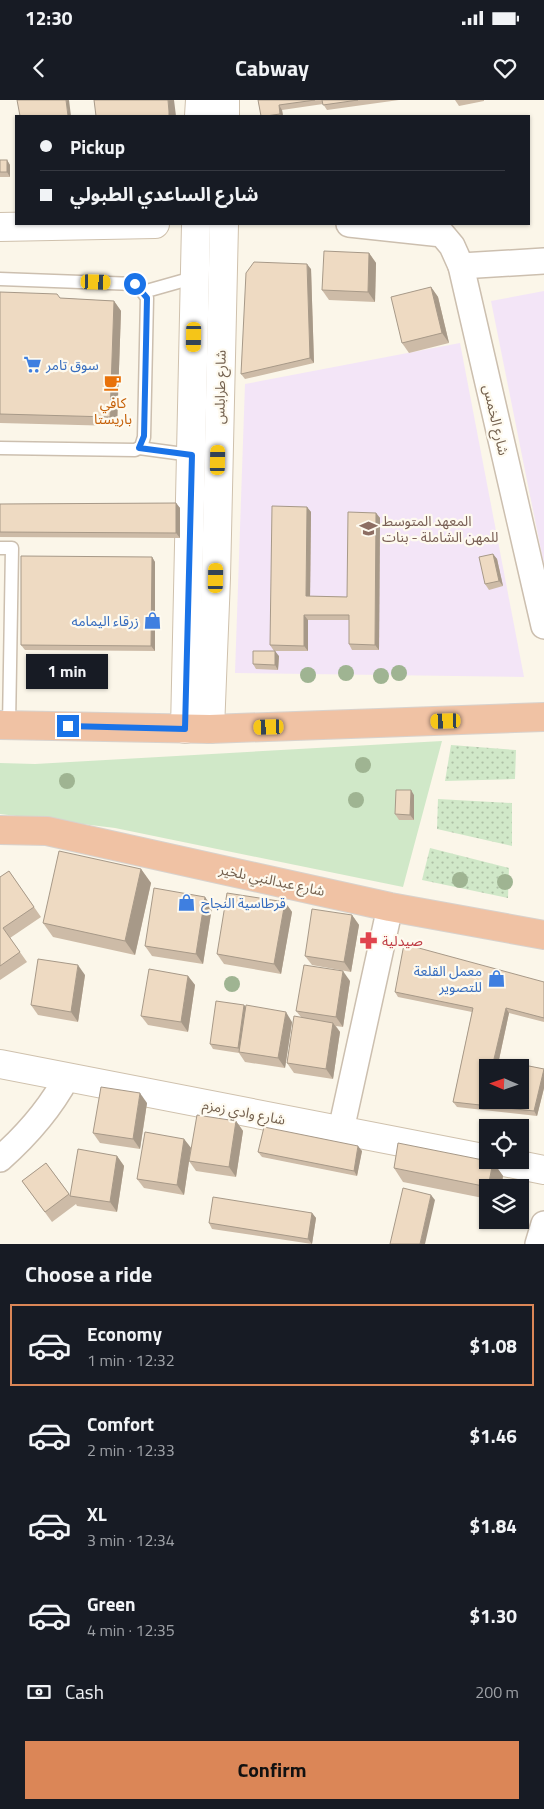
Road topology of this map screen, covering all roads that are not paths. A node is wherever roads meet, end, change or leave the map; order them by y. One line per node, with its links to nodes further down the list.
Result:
1 (200, 100): 3 (main road)
2 (225, 100): 4 (main road)
3 (199, 115)
4 (225, 115)
5 (103, 225): 9 (main road)
6 (196, 225): 12 (main road, شارع طرابلس)
7 (224, 225): 22 (main road, شارع طرابلس)
8 (360, 225): 11 (street, شارع الخمس)
9 (0, 227)
10 (544, 261): 11 (street)
11 (461, 266): 19 (street, شارع الخمس)
12 (196, 277): 14 (lane); 17 (main road, شارع طرابلس)
13 (0, 279): 14 (lane)
14 (143, 292): 16 (lane)
15 (0, 448): 16 (lane)
16 (139, 448): 17 (lane)
17 (192, 455): 22 (main road, شارع طرابلس)
18 (0, 548): 21 (lane)
19 (544, 626)
20 (544, 717): 22 (highway)
21 (4, 725): 22 (highway)
22 (197, 729)
23 (0, 830): 24 (highway, شارع عبدالنبي بلخير)
24 (390, 907): 25 (highway, شارع عبدالنبي بلخير); 28 (street)
25 (544, 936)
26 (0, 1064): 27 (main road, شارع وادي زمزم)
27 (67, 1077): 28 (main road, شارع وادي زمزم); 30 (street)
28 (341, 1130): 29 (main road, شارع وادي زمزم)
29 (479, 1157)
30 (0, 1159)
31 (529, 1167): 32 (main road)
32 (544, 1170)
33 (544, 1224): 34 (street)
34 (538, 1244)

